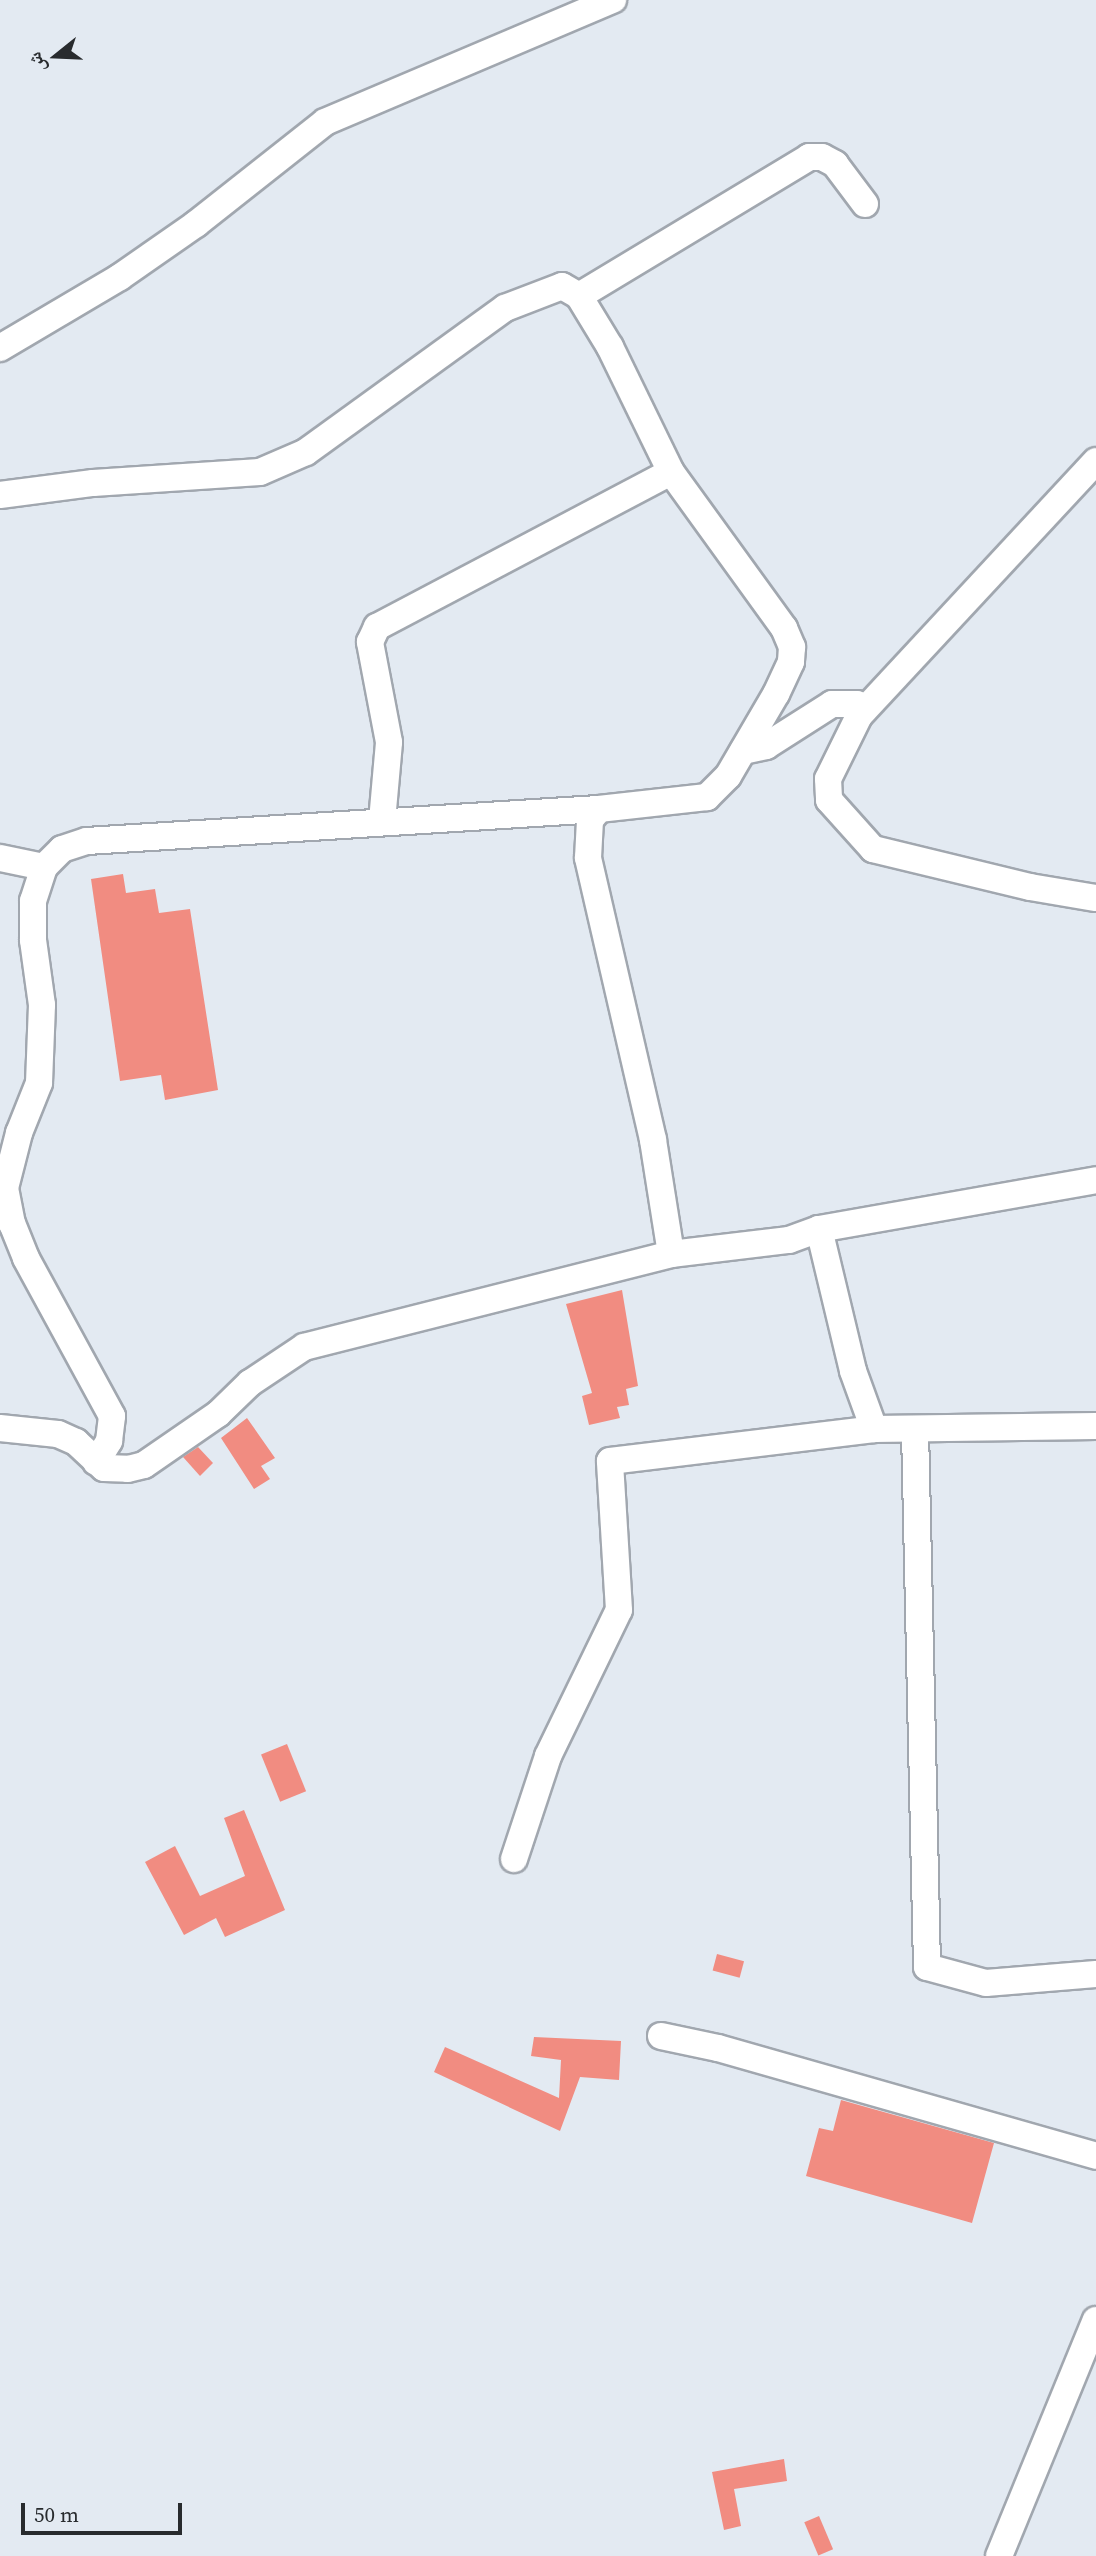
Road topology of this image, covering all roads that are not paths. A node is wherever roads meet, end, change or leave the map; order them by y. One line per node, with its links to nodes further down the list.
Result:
1 (613, 0): 4 (street)
2 (865, 204): 3 (street)
3 (579, 296): 6 (street); 7 (street)
4 (0, 348)
5 (1096, 461): 8 (street)
6 (671, 472): 9 (street); 11 (street)
7 (0, 495)
8 (859, 716): 9 (street); 14 (street)
9 (743, 751): 10 (street)
10 (599, 809): 11 (street); 17 (street)
11 (382, 821): 13 (street)
12 (0, 858): 13 (street)
13 (44, 867): 22 (street)
14 (1096, 898)
15 (1096, 1180): 16 (street)
16 (819, 1229): 17 (street); 20 (street)
17 (671, 1254): 22 (street)
18 (1096, 1426): 21 (street)
19 (0, 1428): 22 (street)
20 (874, 1429): 21 (street); 23 (street)
21 (915, 1430): 24 (street)
22 (96, 1462)
23 (514, 1859)
24 (1096, 1975)
25 (661, 2036): 26 (street)
26 (1096, 2156)
27 (1096, 2320): 28 (street)
28 (999, 2556)

